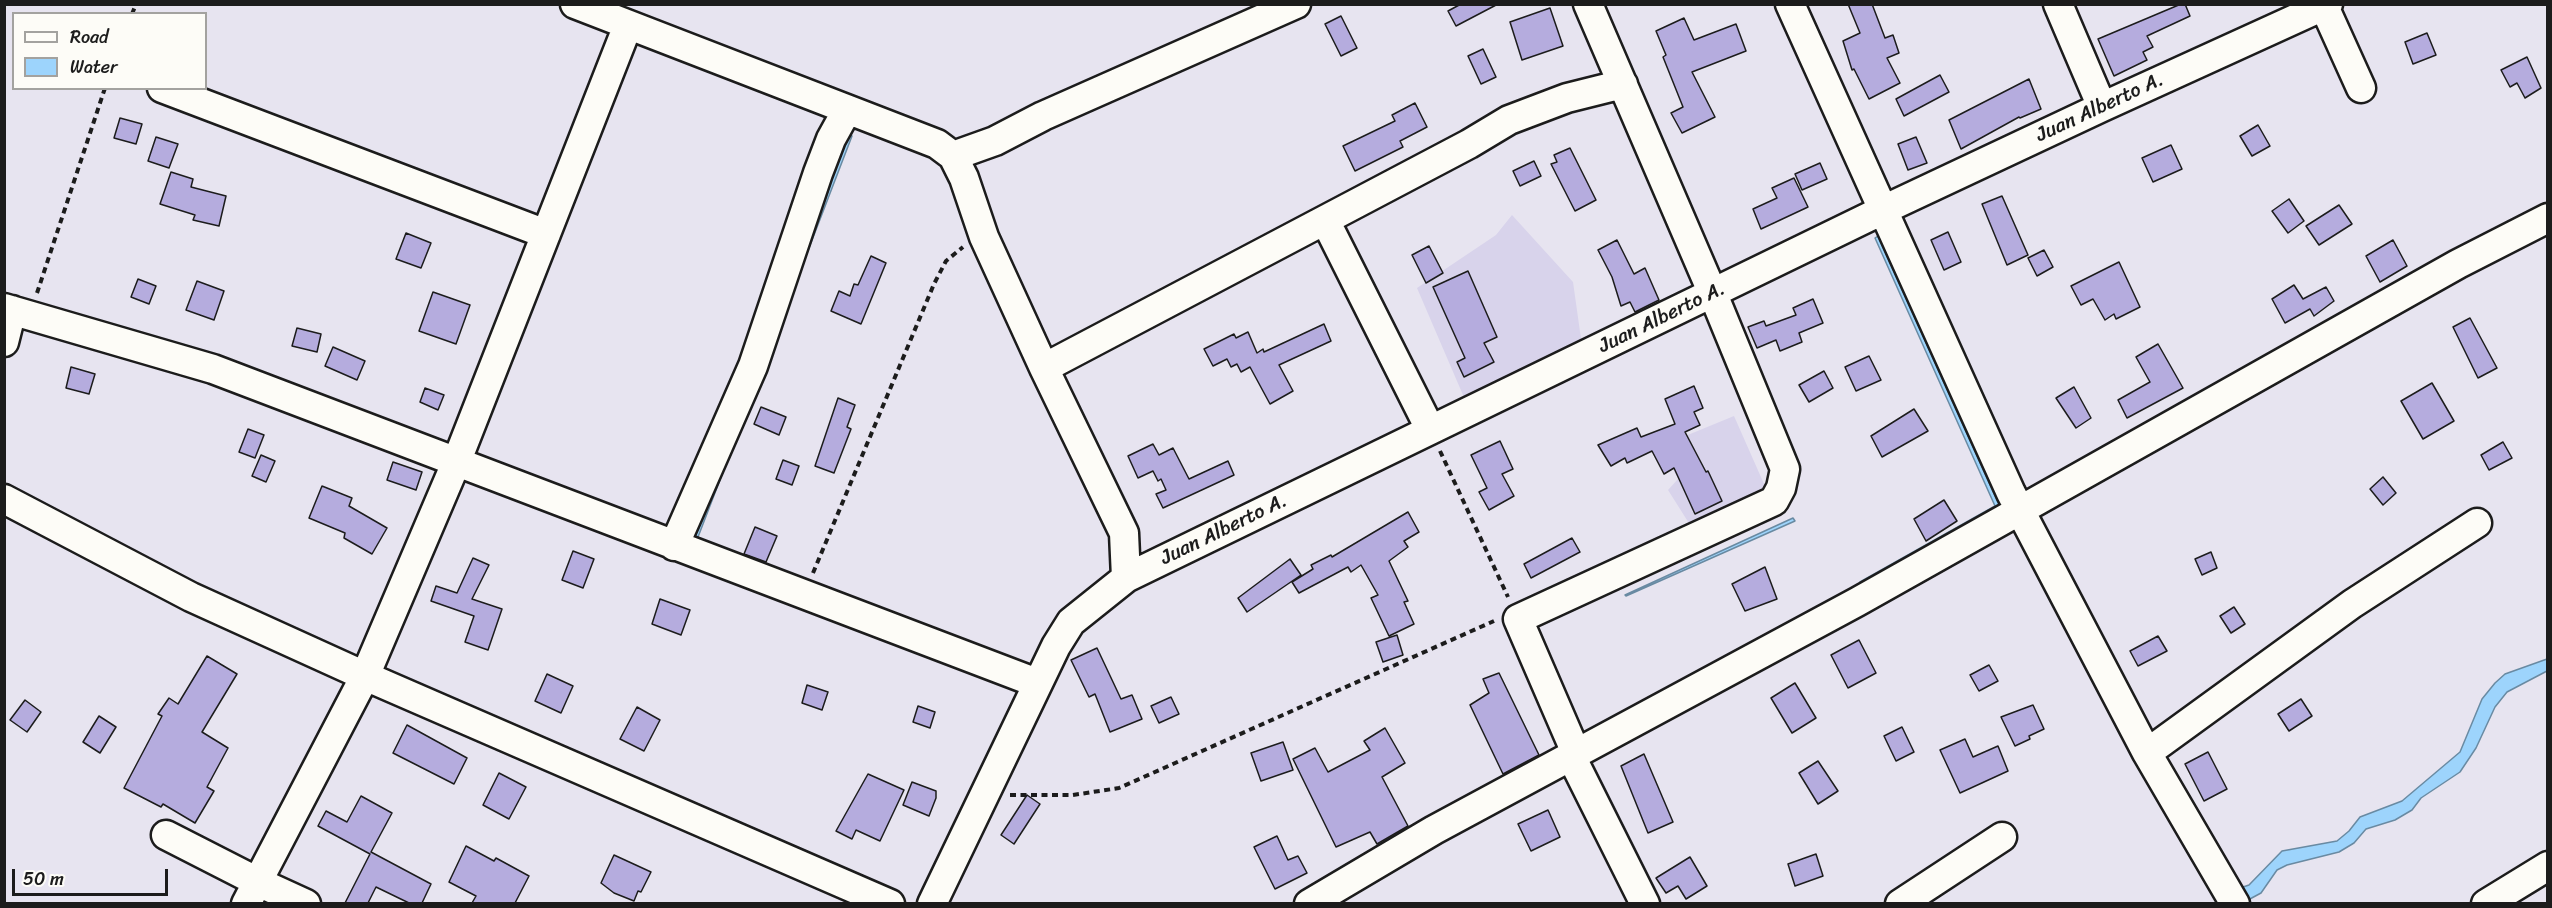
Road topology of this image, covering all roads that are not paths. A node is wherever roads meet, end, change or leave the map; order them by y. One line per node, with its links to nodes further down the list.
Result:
1 (575, 4): 7 (street)
2 (1296, 4): 13 (street)
3 (1588, 4): 8 (street)
4 (1790, 4): 14 (street)
5 (2058, 4): 11 (street)
6 (2325, 5): 9 (street); 11 (street, Juan Alberto A.)
7 (628, 25): 12 (street); 17 (street)
8 (1623, 84): 16 (street); 18 (street)
9 (2361, 88)
10 (167, 90): 17 (street)
11 (2102, 107): 14 (street, Juan Alberto A.)
12 (847, 110): 13 (street); 27 (street)
13 (953, 156): 21 (street)
14 (1883, 210): 18 (street, Juan Alberto A.); 25 (street)
15 (2547, 219): 25 (street)
16 (1325, 220): 21 (street); 22 (street)
17 (546, 234): 23 (street)
18 (1713, 294): 22 (street, Juan Alberto A.); 32 (street)
19 (15, 311): 20 (street); 23 (street)
20 (4, 342)
21 (1044, 368): 28 (street)
22 (1430, 429): 28 (street, Juan Alberto A.)
23 (456, 464): 27 (street); 29 (street)
24 (4, 499): 29 (street)
25 (2021, 511): 31 (street); 32 (street)
26 (2477, 523): 31 (street)
27 (674, 546): 30 (street)
28 (1126, 578): 30 (street, Juan Alberto A.)
29 (365, 676): 36 (street); 39 (street)
30 (1037, 683): 40 (street, Juan Alberto A.)
31 (2147, 753): 37 (street)
32 (1574, 754): 41 (street); 42 (street)
33 (166, 835): 36 (street)
34 (2002, 837): 43 (street)
35 (2547, 866): 44 (street)
36 (252, 893): 38 (street)
37 (2230, 893)
38 (306, 903)
39 (890, 903)
40 (932, 903)
41 (1309, 903)
42 (1645, 903)
43 (1900, 903)
44 (2486, 903)

